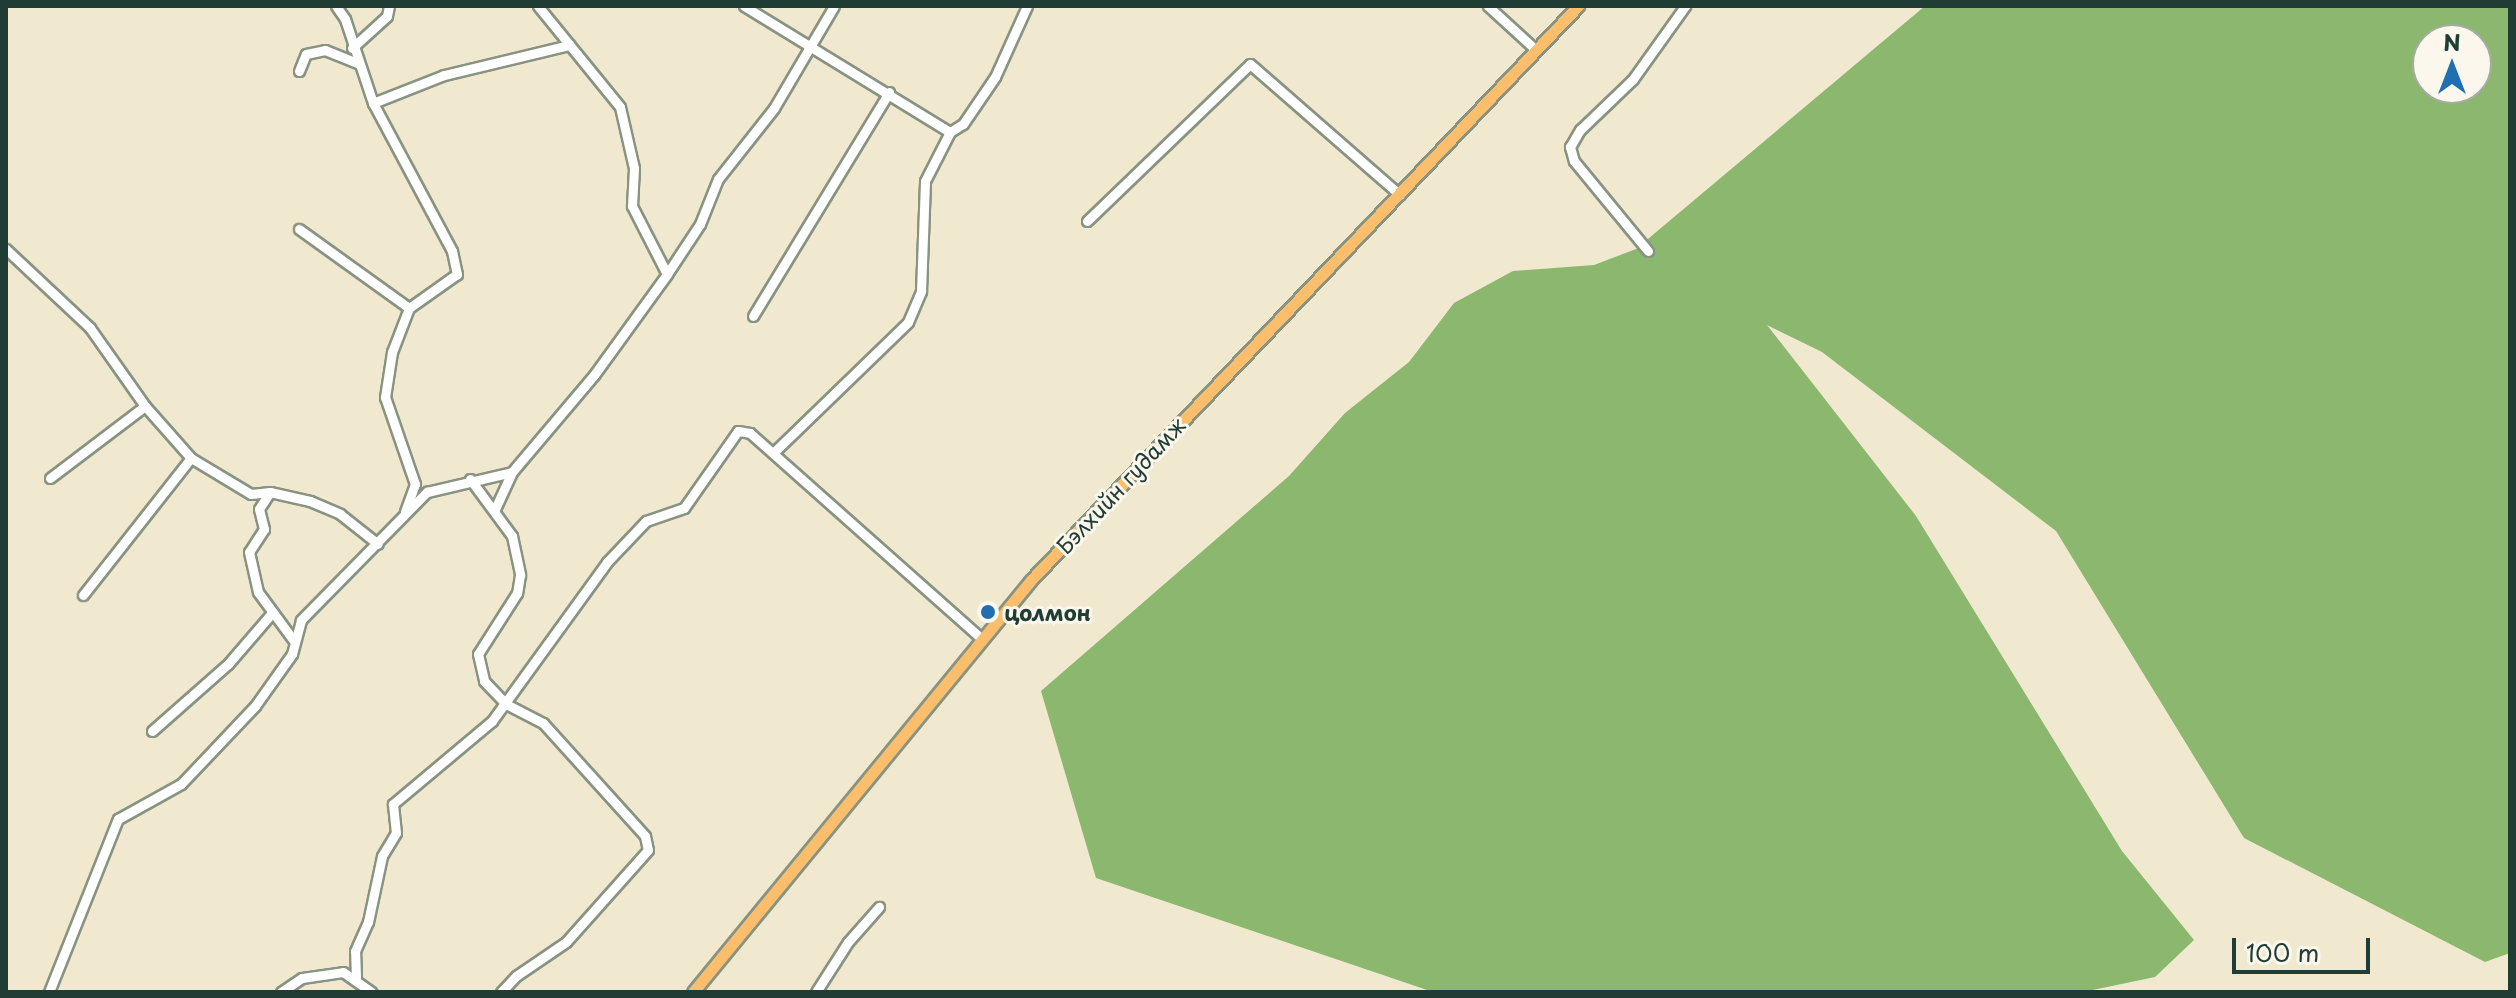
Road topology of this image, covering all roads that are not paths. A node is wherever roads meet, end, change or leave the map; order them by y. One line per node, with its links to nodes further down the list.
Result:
1 (336, 6): 11 (street)
2 (389, 6): 11 (street)
3 (538, 6): 10 (street)
4 (744, 6): 12 (street)
5 (834, 6): 12 (street)
6 (1027, 6): 18 (street)
7 (1488, 6): 13 (street)
8 (1578, 6): 13 (main road, Бэлхийн гудамж)
9 (1685, 6): 23 (street)
10 (569, 45): 17 (street); 24 (street)
11 (352, 48): 14 (street)
12 (805, 48): 16 (street); 24 (street)
13 (1535, 49): 19 (main road, Бэлхийн гудамж)
14 (358, 63): 15 (street); 17 (street)
15 (299, 71)
16 (889, 92): 18 (street); 26 (street)
17 (373, 103): 25 (street)
18 (950, 132): 28 (street)
19 (1400, 195): 20 (street); 39 (main road, Бэлхийн гудамж)
20 (1087, 221)
21 (299, 229): 25 (street)
22 (6, 249): 27 (street)
23 (1648, 251)
24 (667, 274): 30 (street)
25 (409, 308): 35 (street)
26 (753, 316)
27 (145, 406): 29 (street); 31 (street)
28 (773, 453): 39 (street); 41 (street)
29 (191, 458): 33 (street); 37 (street)
30 (512, 472): 32 (street); 34 (street)
31 (50, 478)
32 (470, 479): 34 (street); 35 (street)
33 (270, 492): 36 (street); 38 (street)
34 (495, 509): 41 (street)
35 (405, 514): 36 (street)
36 (378, 544): 40 (street)
37 (83, 595)
38 (271, 614): 40 (street); 42 (street)
39 (982, 639): 49 (main road, Бэлхийн гудамж)
40 (294, 641): 45 (street)
41 (506, 704): 44 (street); 48 (street)
42 (152, 731)
43 (879, 907): 50 (street)
44 (356, 977): 46 (street); 47 (street)
45 (49, 992)
46 (281, 992)
47 (372, 992)
48 (501, 992)
49 (693, 992)
50 (816, 992)

